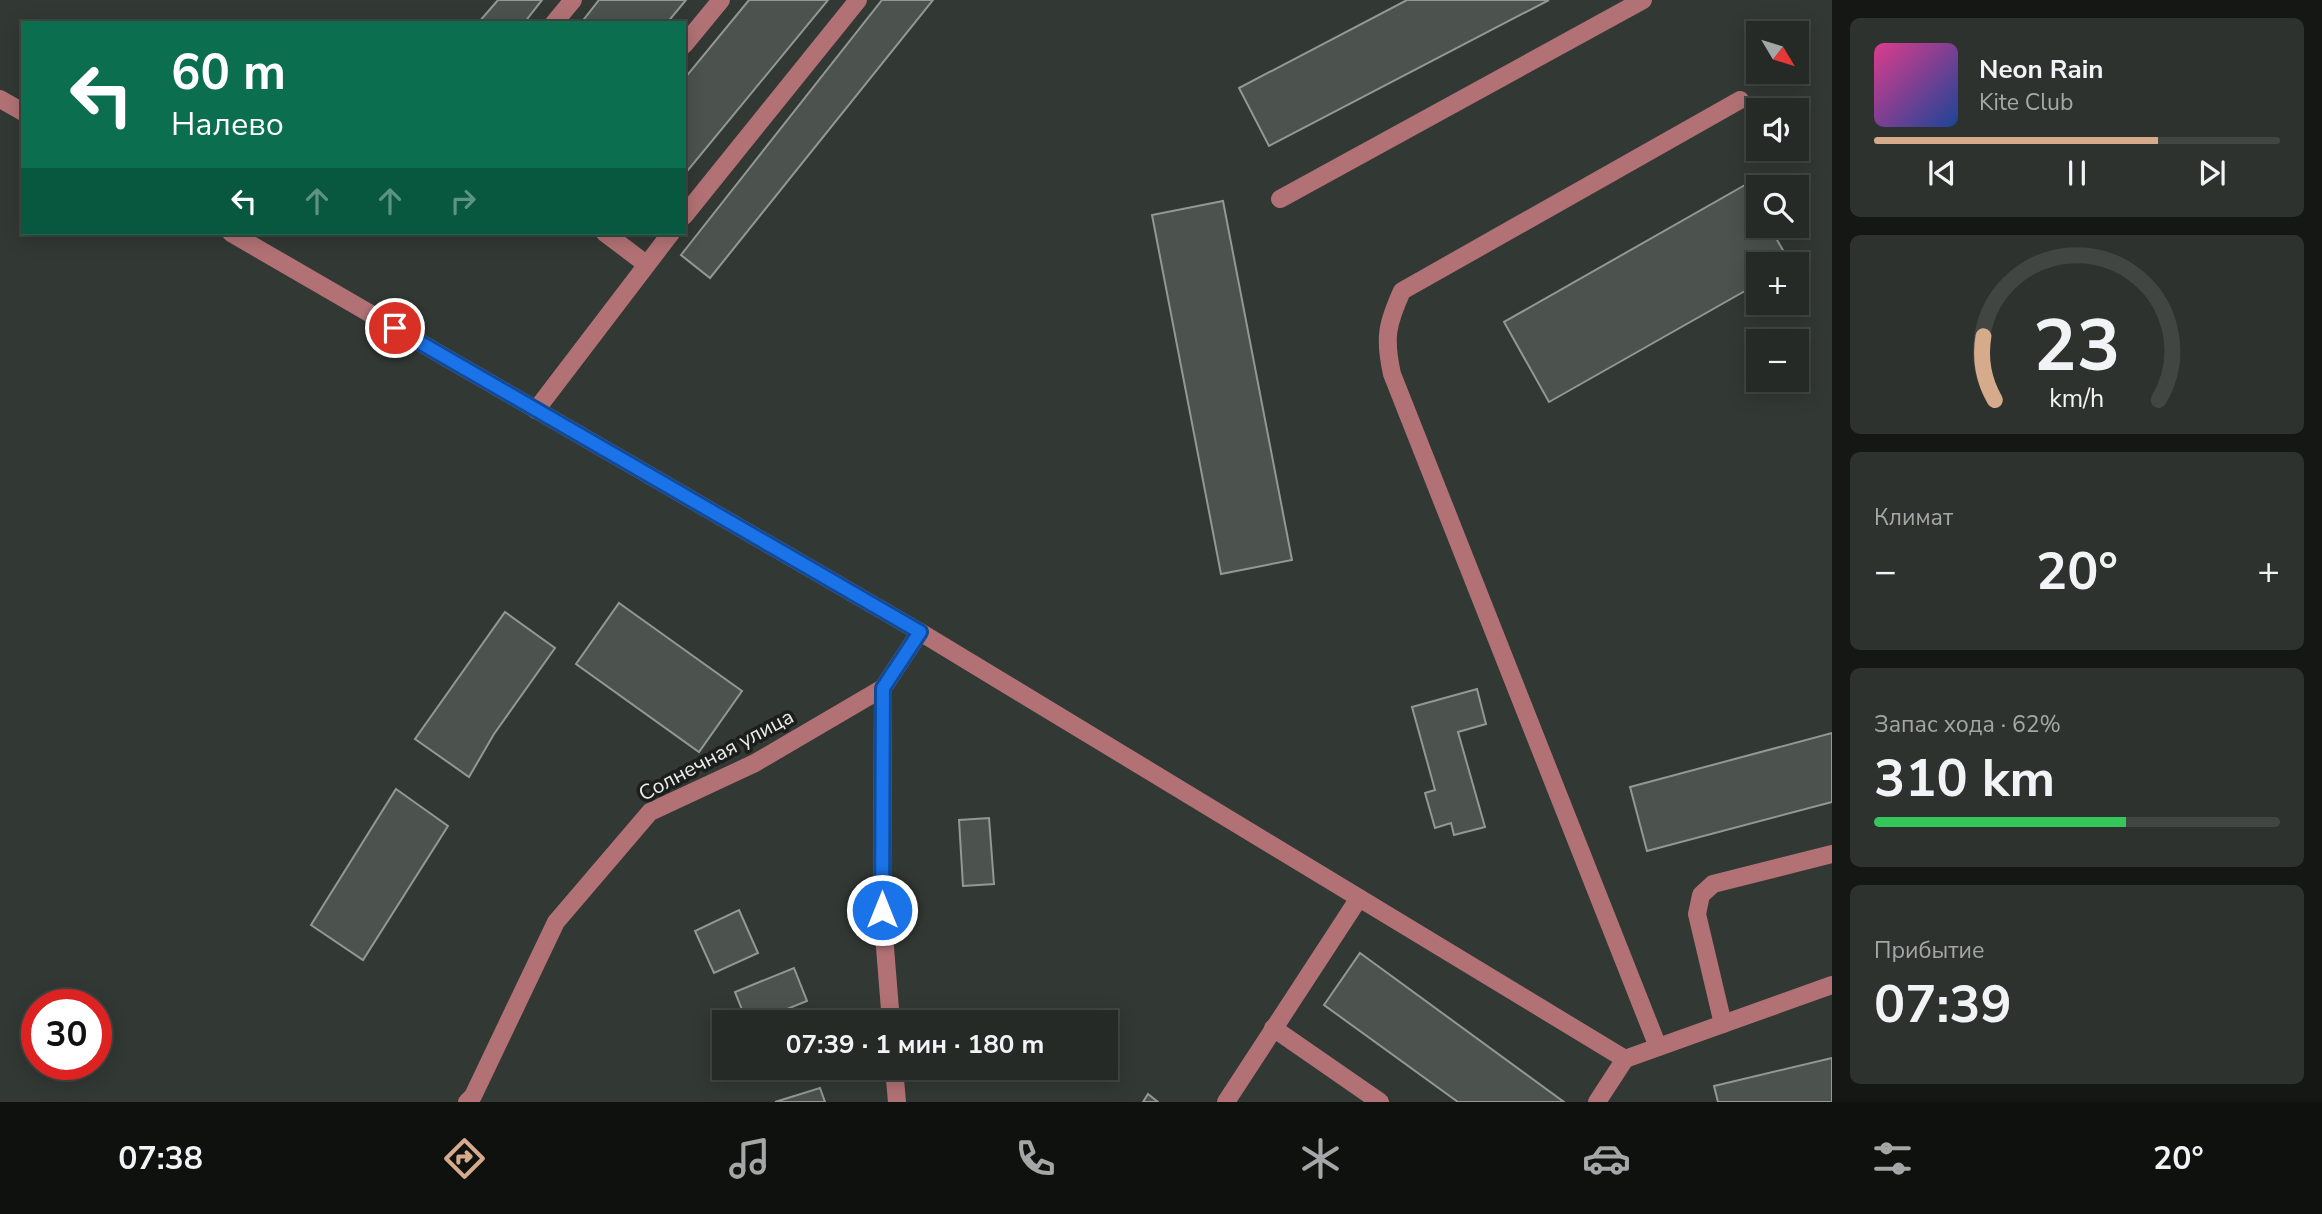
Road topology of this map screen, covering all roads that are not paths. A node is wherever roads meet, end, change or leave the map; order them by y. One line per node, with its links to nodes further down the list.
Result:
1 (573, 0): 5 (street)
2 (720, 0): 6 (street)
3 (858, 0): 11 (street)
4 (1643, 0): 10 (street)
5 (556, 21)
6 (686, 42)
7 (0, 99): 9 (street)
8 (1740, 100): 25 (street)
9 (21, 111)
10 (1280, 199)
11 (686, 214)
12 (233, 235): 16 (street)
13 (608, 235): 15 (street)
14 (669, 235): 15 (street)
15 (646, 264): 16 (street)
16 (536, 410): 17 (street)
17 (920, 632): 18 (street); 20 (street)
18 (883, 688): 22 (street); 28 (street, Солнечная улица)
19 (1832, 854): 23 (street)
20 (1359, 898): 24 (street); 26 (street)
21 (1832, 985): 23 (street)
22 (890, 1010)
23 (1723, 1024): 25 (street)
24 (1273, 1028): 30 (street); 31 (street)
25 (1658, 1047): 26 (street)
26 (1625, 1059): 32 (street)
27 (895, 1080): 29 (street)
28 (467, 1102)
29 (897, 1102)
30 (1226, 1102)
31 (1380, 1102)
32 (1597, 1102)

